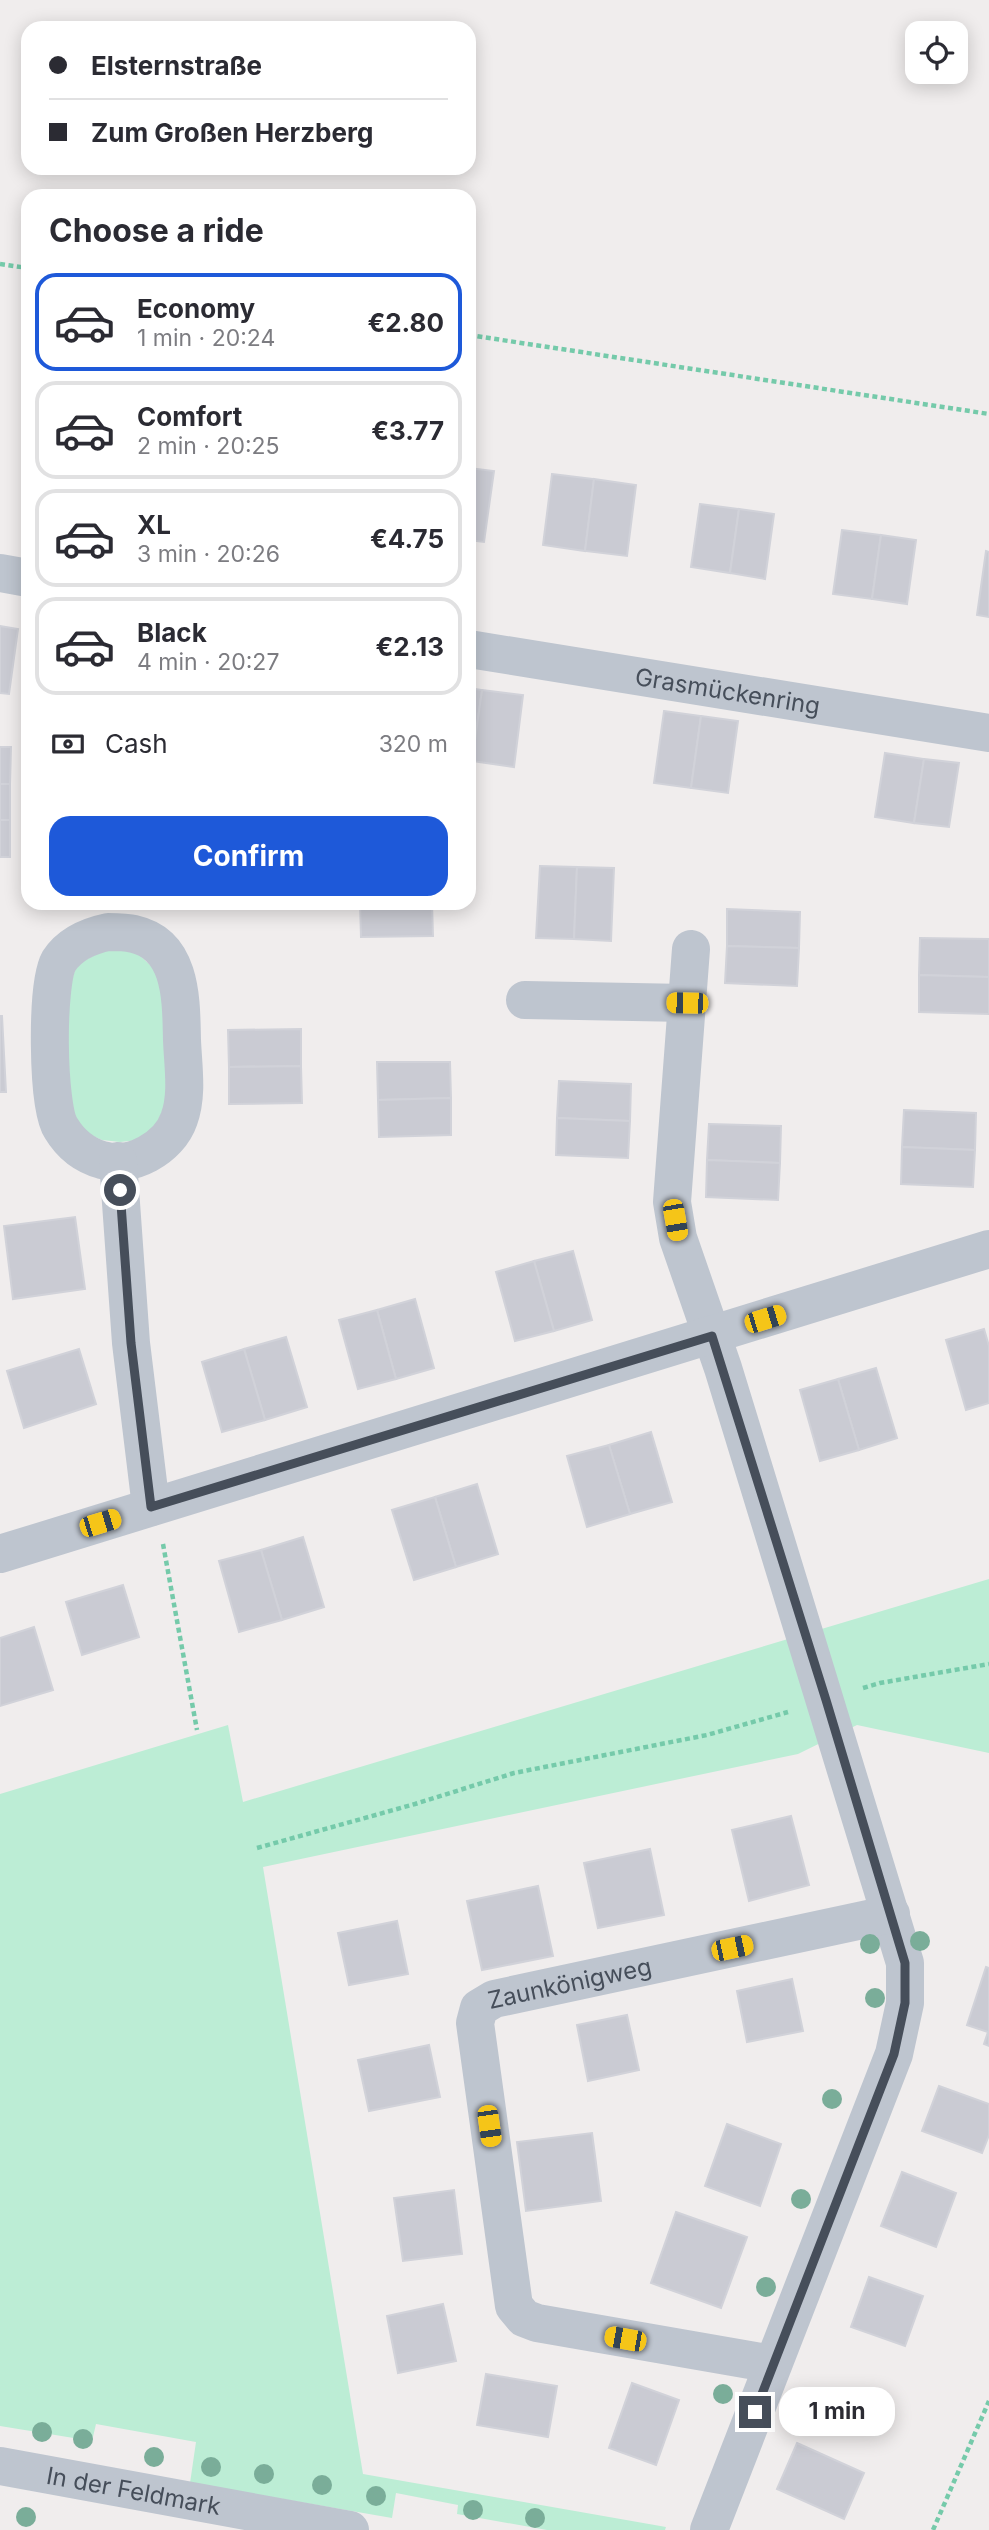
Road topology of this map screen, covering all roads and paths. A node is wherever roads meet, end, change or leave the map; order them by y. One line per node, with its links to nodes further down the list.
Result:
1 (0, 264): 2 (path)
2 (21, 267)
3 (476, 336): 4 (path)
4 (989, 414)
5 (0, 573): 6 (street)
6 (21, 577)
7 (476, 650): 8 (street, Grasmückenring)
8 (989, 733)
9 (108, 917): 13 (street); 13 (street)
10 (691, 949): 12 (street)
11 (525, 1000): 12 (street)
12 (687, 1003): 15 (street)
13 (118, 1161): 16 (street)
14 (989, 1249): 15 (street)
15 (712, 1336): 16 (street); 19 (street)
16 (157, 1524): 17 (street); 20 (path)
17 (0, 1553)
18 (989, 1664): 19 (path)
19 (826, 1700): 21 (path); 22 (street)
20 (197, 1730)
21 (257, 1848)
22 (891, 1914): 23 (street); 23 (street, Zaunkönigweg)
23 (773, 2364): 27 (street)
24 (989, 2401): 28 (path)
25 (0, 2466): 26 (street, In der Feldmark)
26 (350, 2530)
27 (709, 2530)
28 (933, 2530)

